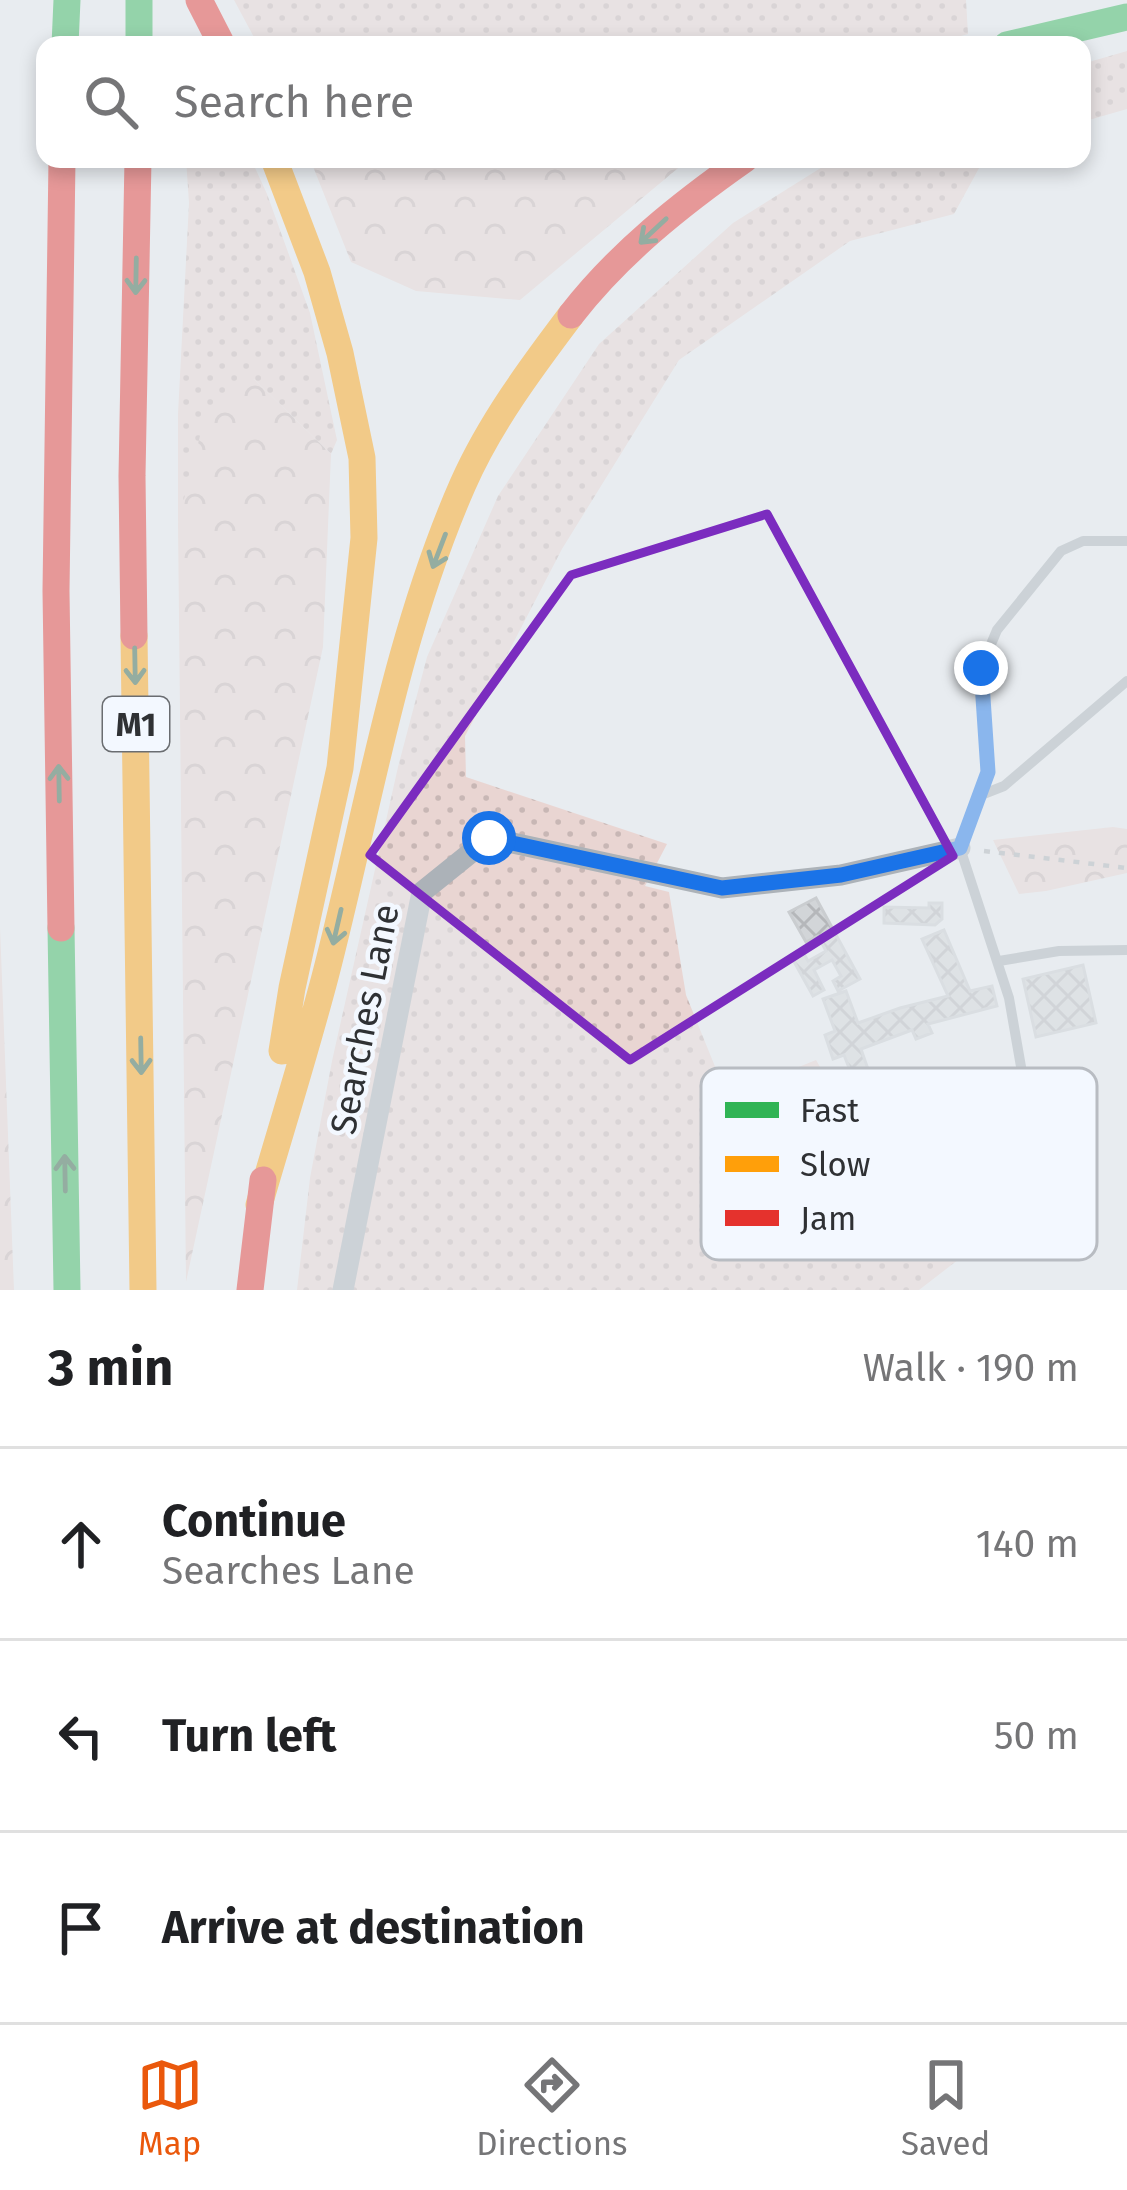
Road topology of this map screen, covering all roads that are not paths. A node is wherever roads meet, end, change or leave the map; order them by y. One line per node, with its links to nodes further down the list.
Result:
1 (67, 0): 5 (highway)
2 (139, 0): 6 (highway)
3 (199, 0): 7 (highway)
4 (1127, 17): 8 (highway)
5 (65, 36)
6 (139, 36)
7 (217, 36)
8 (1046, 36)
9 (62, 168): 21 (highway, M1, one-way to 9)
10 (138, 168): 22 (highway, M1, one-way to 22)
11 (277, 168): 20 (highway)
12 (732, 168): 20 (highway, one-way to 20)
13 (1127, 541): 15 (lane)
14 (1127, 680): 15 (lane)
15 (981, 795): 16 (lane)
16 (960, 848): 18 (lane); 24 (street, Searches Lane)
17 (1127, 950): 18 (lane)
18 (999, 961): 19 (lane)
19 (1021, 1068)
20 (260, 1205): 23 (highway)
21 (67, 1290)
22 (143, 1290)
23 (250, 1290)
24 (343, 1290)

